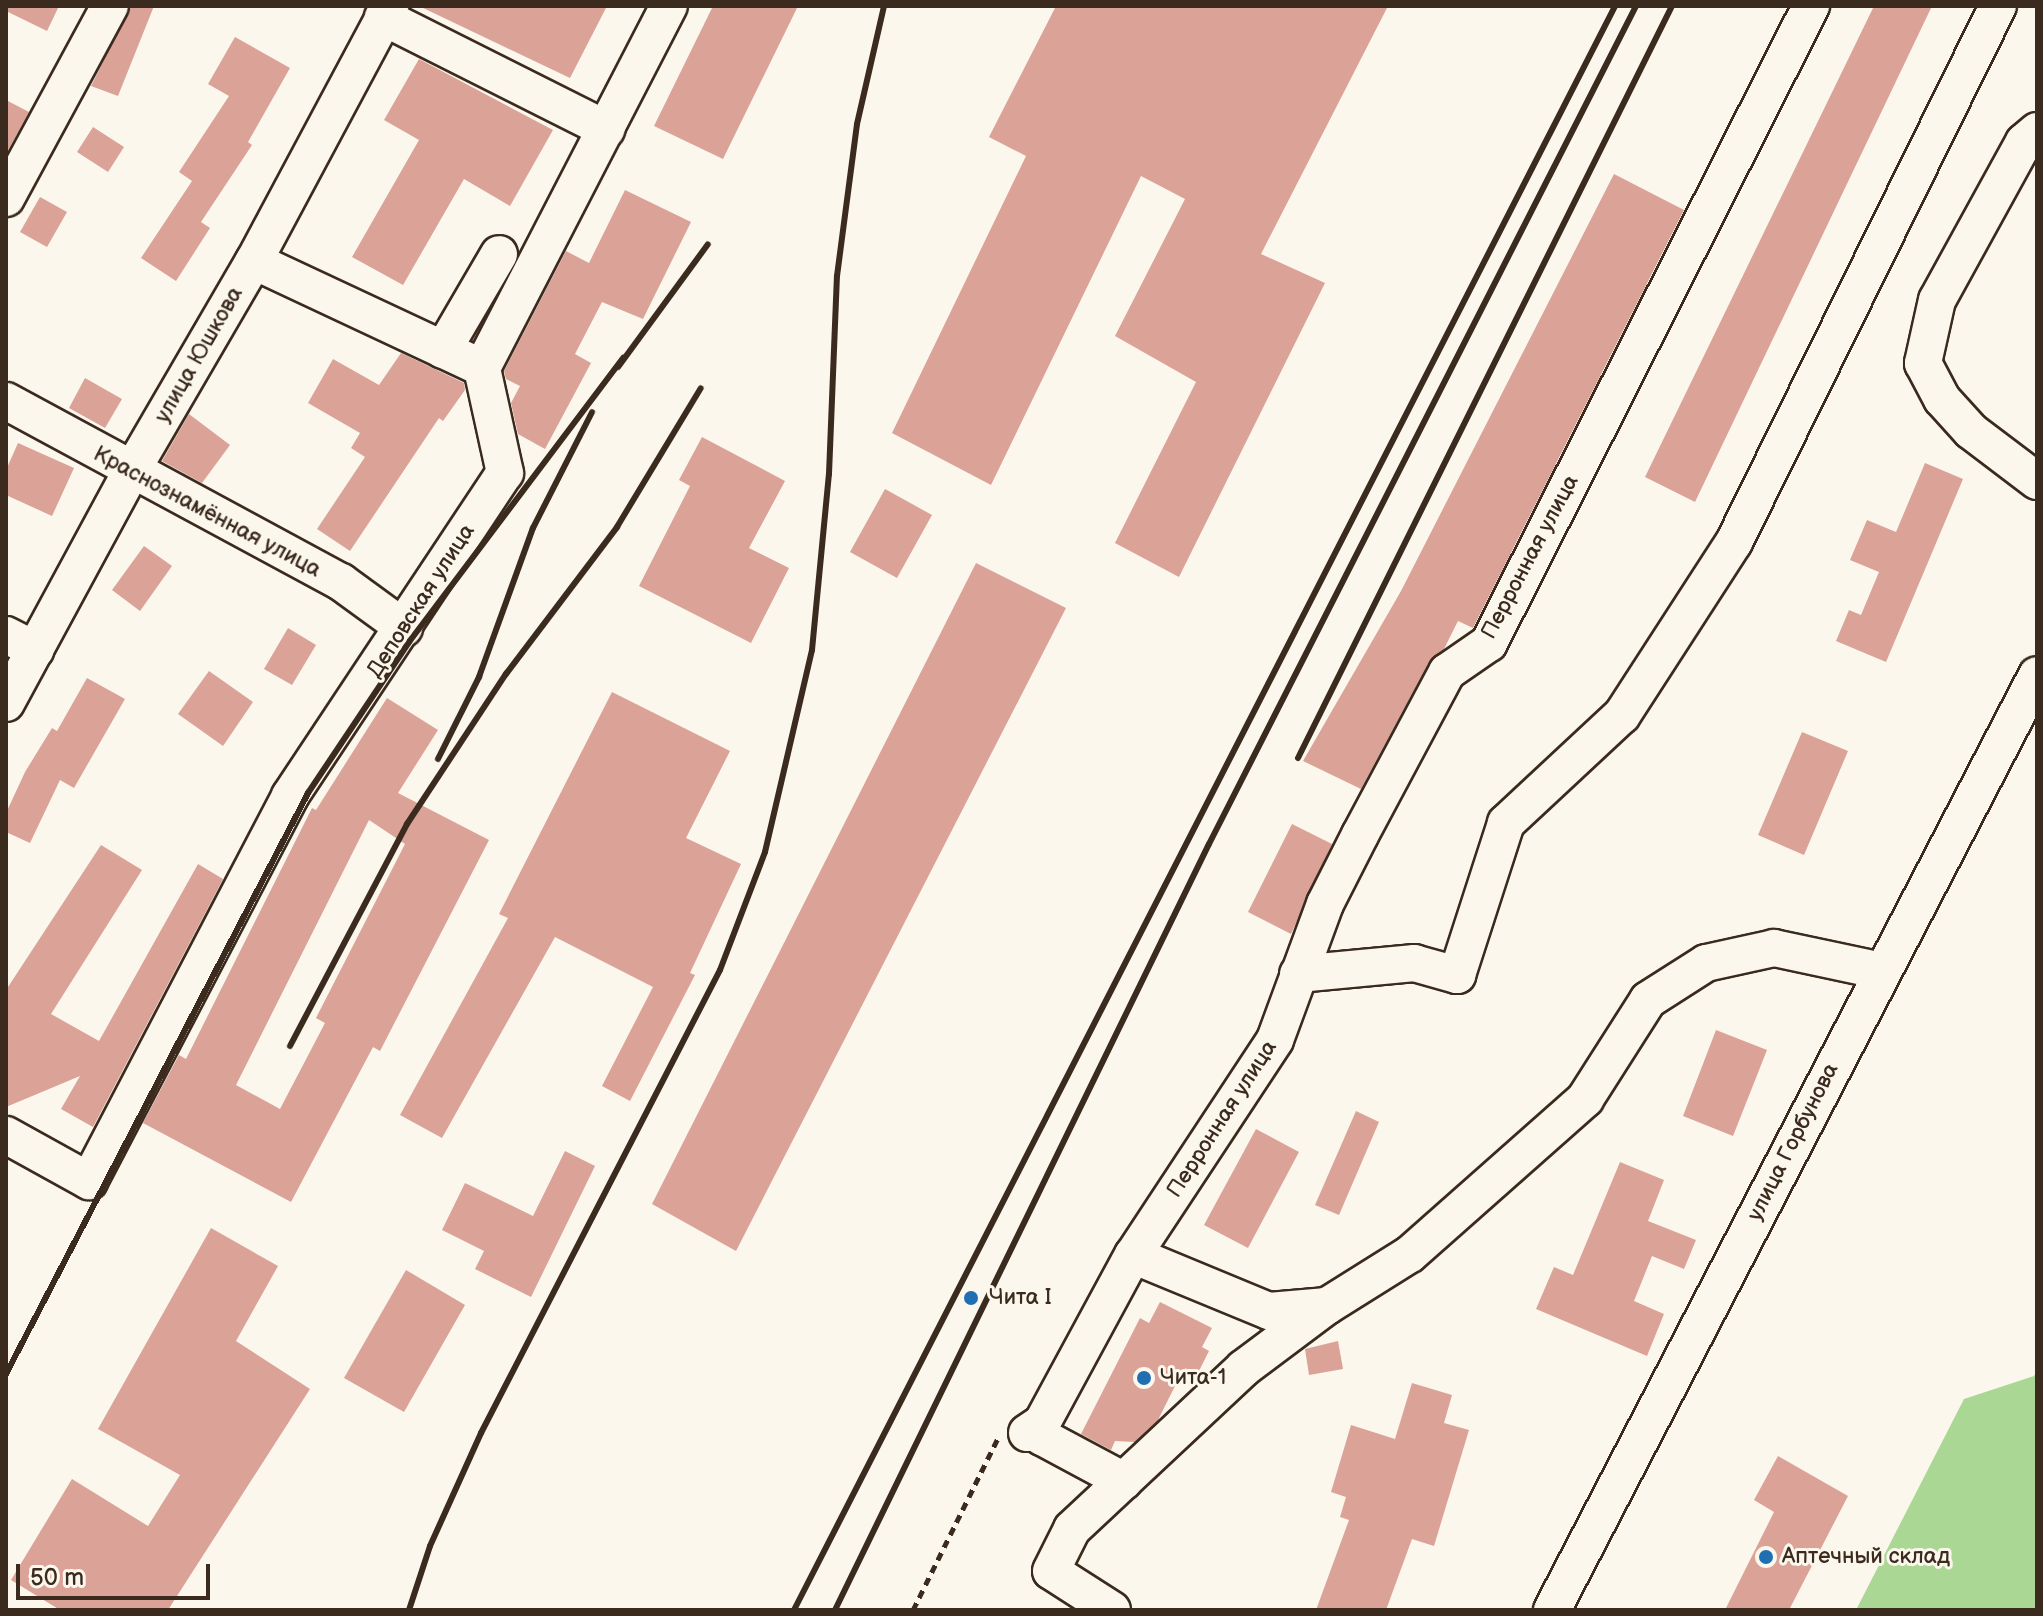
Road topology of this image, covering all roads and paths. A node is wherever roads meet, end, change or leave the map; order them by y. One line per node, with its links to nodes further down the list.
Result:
1 (110, 6): 8 (street)
2 (669, 6): 6 (street)
3 (1811, 6): 21 (street, Перронная улица)
4 (1998, 6): 21 (street)
5 (386, 12): 6 (street); 10 (street, улица Юшкова)
6 (606, 129): 12 (street)
7 (2037, 131): 15 (street)
8 (6, 198)
9 (499, 254): 11 (street)
10 (254, 261): 11 (street); 14 (street, улица Юшкова)
11 (443, 350): 12 (street)
12 (482, 368): 16 (street, Деповская улица)
13 (6, 401): 14 (street, Краснознамённая улица)
14 (131, 472): 16 (street, Краснознамённая улица); 17 (street, улица Юшкова)
15 (2037, 481)
16 (404, 628): 22 (street, Деповская улица)
17 (21, 642): 19 (street, улица Юшкова)
18 (2037, 675): 20 (street, улица Горбунова)
19 (6, 703)
20 (1882, 971): 24 (street); 29 (street, улица Горбунова)
21 (1298, 974): 23 (street, Перронная улица)
22 (6, 1135)
23 (1133, 1255): 24 (street); 25 (street, Перронная улица)
24 (1327, 1306): 26 (street)
25 (1034, 1428): 26 (street); 28 (path)
26 (1124, 1481): 27 (street)
27 (1100, 1607)
28 (913, 1610)
29 (1552, 1610)

